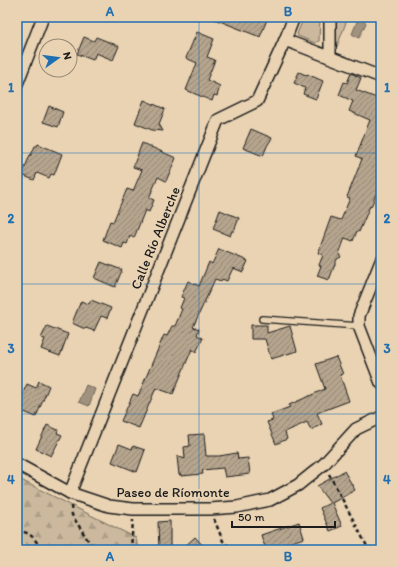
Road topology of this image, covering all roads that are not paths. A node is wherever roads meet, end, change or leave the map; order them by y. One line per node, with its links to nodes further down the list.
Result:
1 (43, 17): 7 (street)
2 (294, 17): 4 (street, Calle Río Alberche)
3 (330, 17): 5 (street)
4 (285, 40): 5 (street); 14 (street, Calle Río Alberche)
5 (330, 57): 6 (street)
6 (381, 77)
7 (17, 84)
8 (381, 261): 10 (street)
9 (262, 319): 10 (lane)
10 (359, 326): 11 (street)
11 (381, 383)
12 (381, 417): 14 (street, Paseo de Ríomonte)
13 (17, 464): 14 (street, Paseo de Ríomonte)
14 (70, 493)

